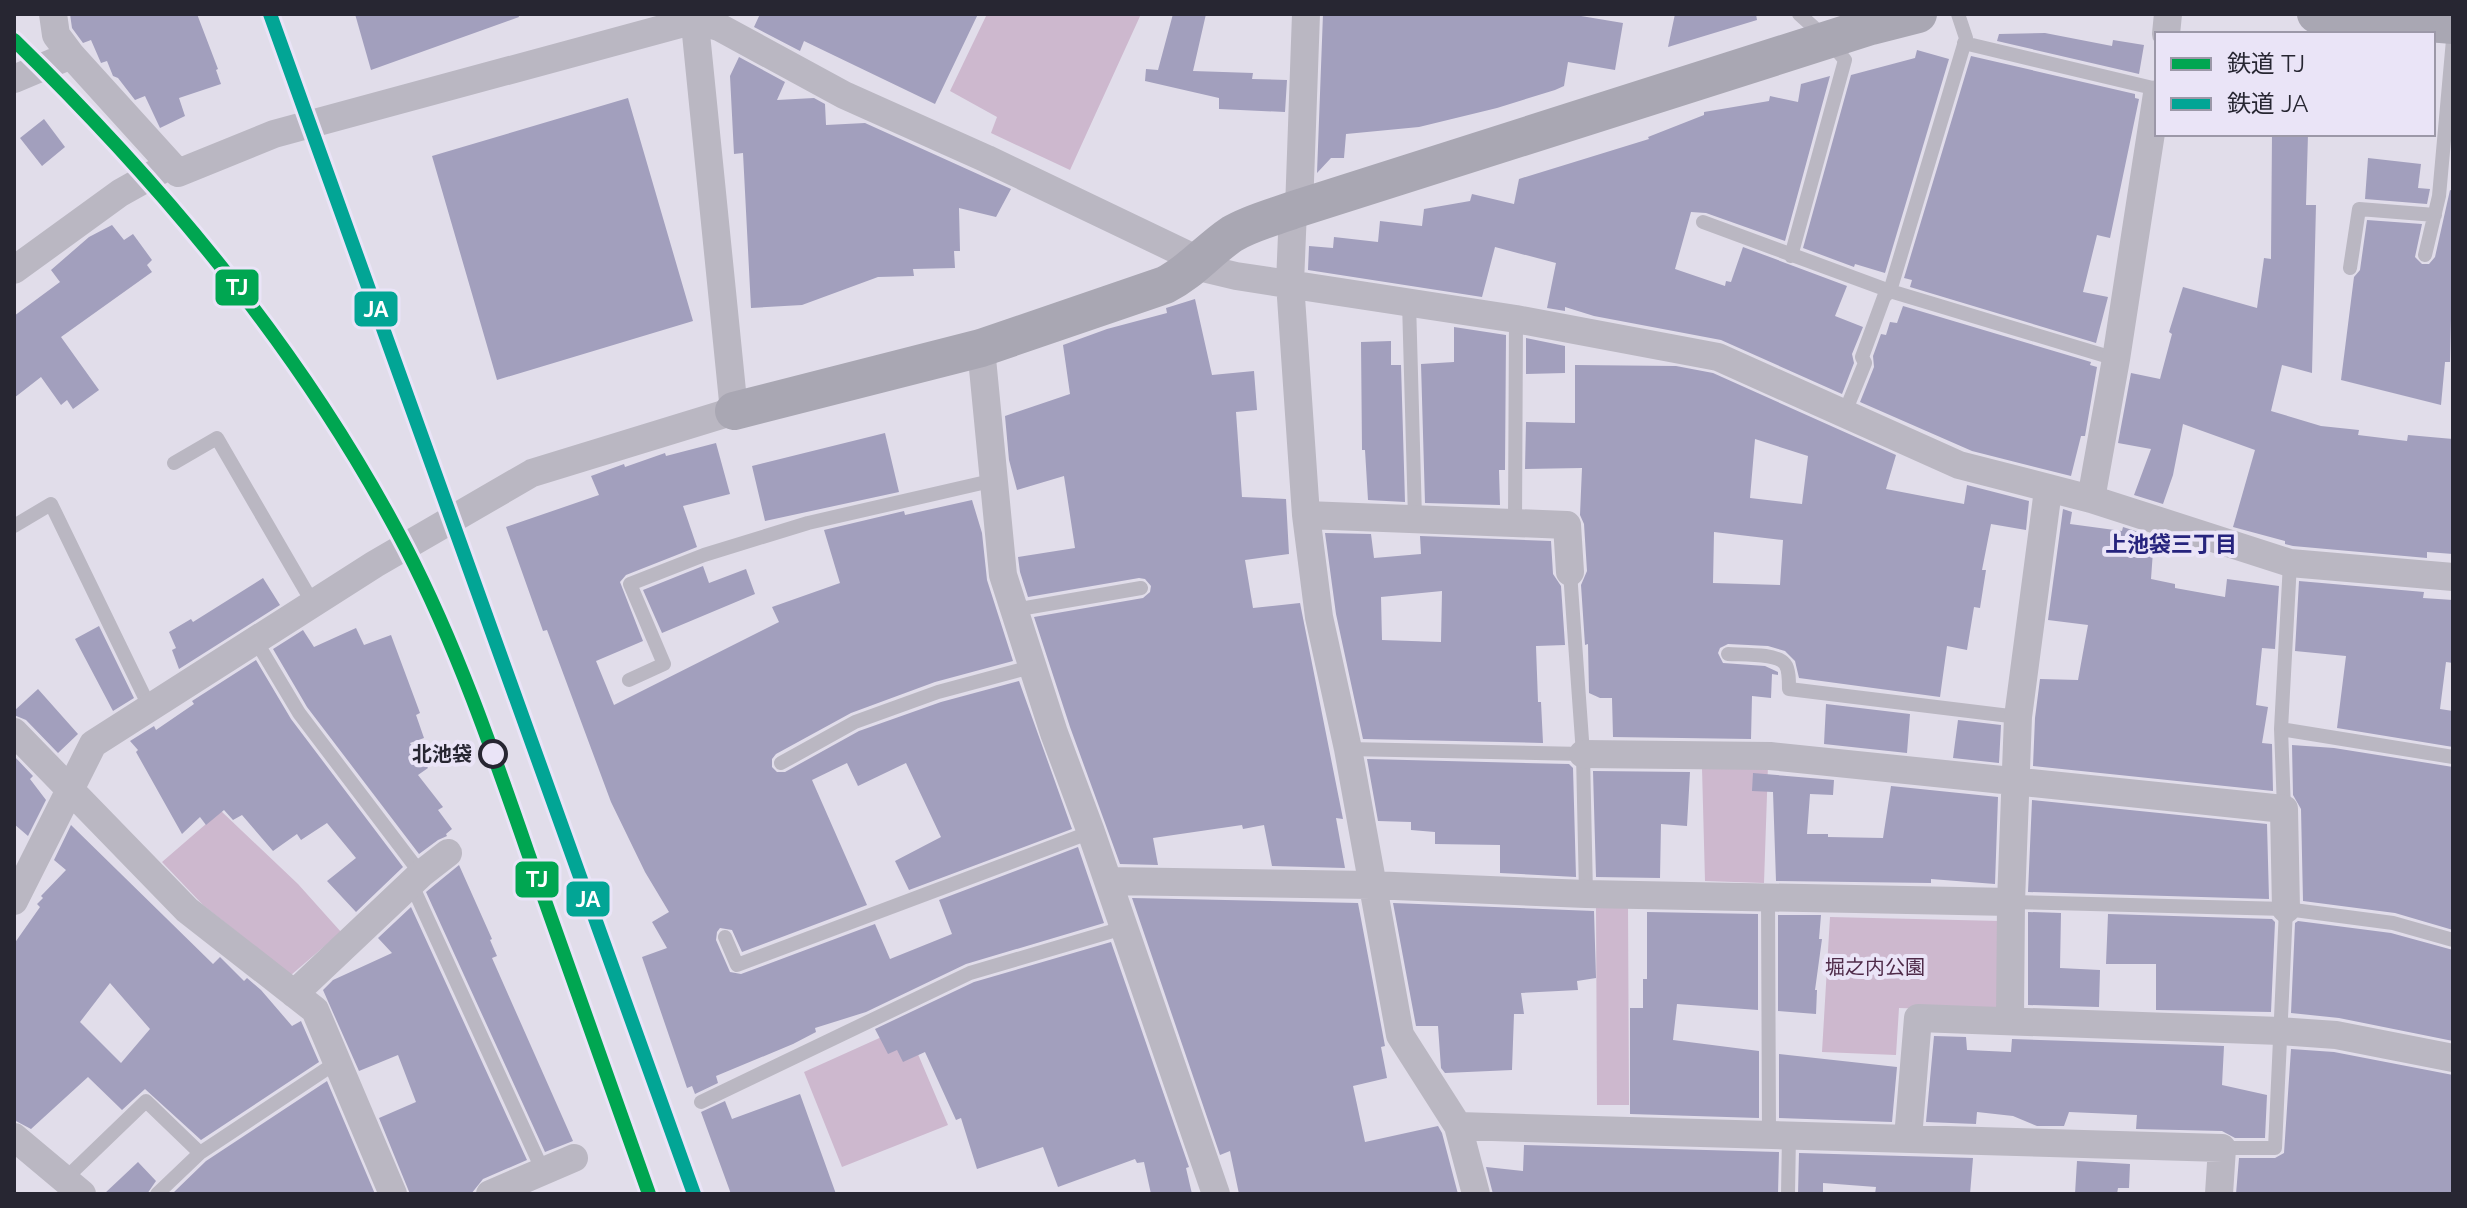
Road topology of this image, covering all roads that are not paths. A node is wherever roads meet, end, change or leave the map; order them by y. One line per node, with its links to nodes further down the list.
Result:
1 (53, 14): 12 (street)
2 (1306, 14): 17 (street)
3 (1799, 14): 10 (lane)
4 (1918, 14): 10 (street)
5 (1958, 14): 11 (lane)
6 (695, 17): 16 (street); 22 (street); 31 (street)
7 (2340, 22): 8 (street)
8 (2453, 25)
9 (2453, 40): 18 (lane)
10 (1829, 41): 17 (street); 21 (lane)
11 (1964, 43): 14 (lane); 26 (lane)
12 (71, 55): 13 (street); 16 (street)
13 (14, 79)
14 (2155, 91)
15 (2155, 105): 30 (street)
16 (170, 165): 24 (street)
17 (1296, 210): 22 (street); 25 (street)
18 (2435, 215): 20 (lane); 23 (lane)
19 (1703, 222): 21 (lane)
20 (2425, 255)
21 (1791, 256): 26 (lane)
22 (1196, 263): 25 (street); 29 (street)
23 (2350, 268)
24 (14, 270)
25 (1290, 283): 27 (street); 37 (street)
26 (1890, 291): 30 (lane); 32 (lane)
27 (1409, 302): 28 (street); 38 (lane)
28 (1516, 319): 32 (street); 39 (lane)
29 (981, 348): 31 (street); 34 (street)
30 (2116, 359): 36 (street)
31 (734, 411): 45 (street)
32 (1845, 412): 35 (street)
33 (174, 463): 45 (lane)
34 (995, 480): 46 (street); 50 (lane)
35 (2048, 490): 36 (street); 52 (street)
36 (2091, 499): 41 (street)
37 (1306, 515): 38 (street); 55 (street)
38 (1415, 518): 39 (street)
39 (1515, 522): 42 (street)
40 (14, 526): 51 (lane)
41 (2290, 563): 43 (street); 53 (lane)
42 (1570, 572): 56 (lane)
43 (2453, 577)
44 (1141, 588): 46 (lane)
45 (314, 605): 47 (street)
46 (1014, 610): 49 (street)
47 (256, 641): 51 (street); 64 (lane)
48 (1728, 654): 52 (lane)
49 (1031, 667): 58 (lane); 62 (street)
50 (629, 680)
51 (150, 708): 60 (street)
52 (2018, 717): 59 (street)
53 (2281, 729): 57 (lane); 61 (lane)
54 (14, 732): 60 (street)
55 (1348, 749): 56 (lane); 66 (street)
56 (1583, 754): 59 (street); 67 (lane)
57 (2453, 757)
58 (781, 763)
59 (2016, 781): 61 (street); 70 (street)
60 (69, 791): 69 (street); 75 (street)
61 (2284, 809): 71 (street)
62 (1091, 832): 65 (street); 73 (lane)
63 (448, 853): 64 (street)
64 (416, 878): 75 (street); 88 (lane)
65 (1108, 881): 66 (street); 72 (street)
66 (1371, 885): 67 (street); 81 (street)
67 (1586, 894): 68 (street)
68 (1768, 896): 70 (street); 82 (lane)
69 (14, 901)
70 (2011, 902): 71 (lane); 76 (street)
71 (2286, 909): 74 (lane); 77 (lane)
72 (1123, 928): 80 (lane); 93 (street)
73 (725, 937)
74 (2453, 940)
75 (294, 994): 79 (street)
76 (2010, 1021): 77 (street); 84 (street)
77 (2280, 1031): 78 (street); 85 (lane)
78 (2453, 1058)
79 (337, 1062): 86 (lane); 91 (street)
80 (701, 1102)
81 (1458, 1126): 82 (street); 94 (street)
82 (1779, 1134): 84 (street); 95 (lane)
83 (14, 1137): 89 (street)
84 (1908, 1138): 85 (street)
85 (2222, 1148): 96 (street)
86 (200, 1153): 89 (lane); 90 (lane)
87 (574, 1158): 88 (street)
88 (543, 1171): 92 (street)
89 (73, 1187)
90 (157, 1194)
91 (393, 1194)
92 (490, 1194)
93 (1216, 1194)
94 (1476, 1194)
95 (1788, 1194)
96 (2219, 1194)

